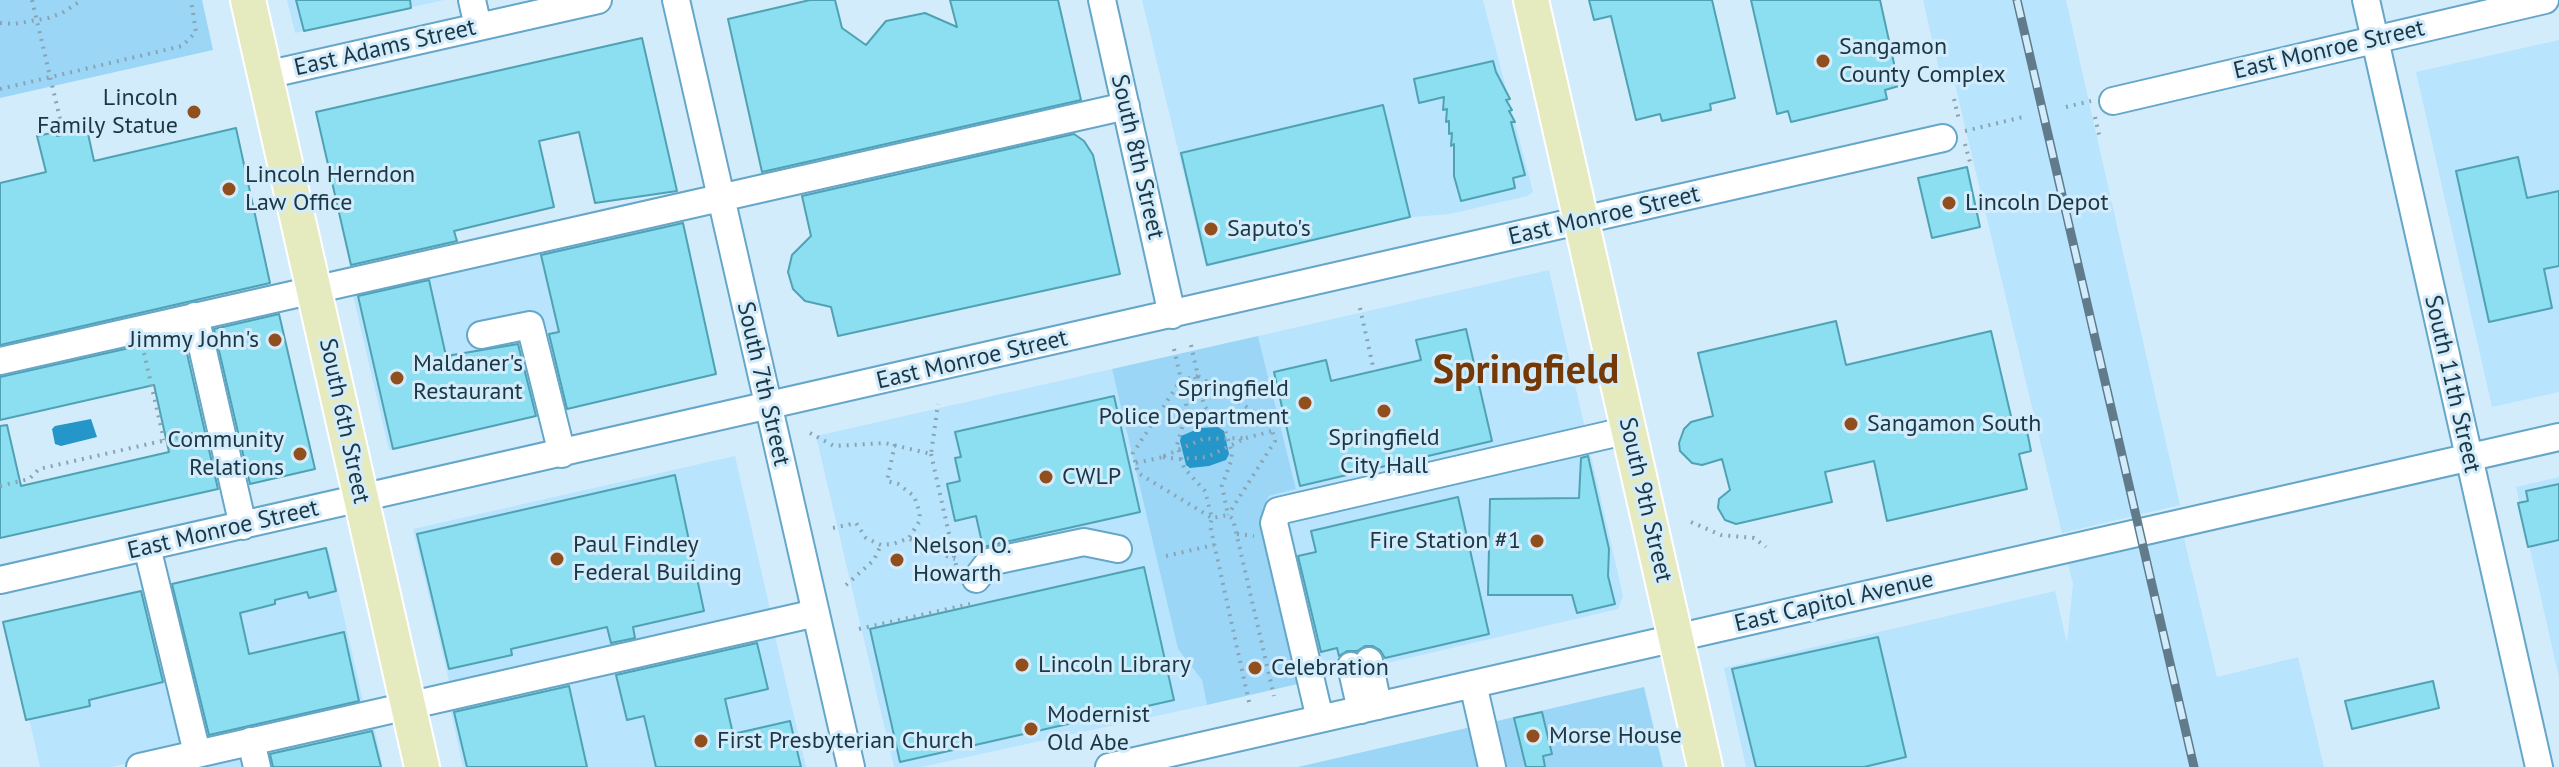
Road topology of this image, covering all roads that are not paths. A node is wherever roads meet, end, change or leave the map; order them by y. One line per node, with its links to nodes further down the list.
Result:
1 (248, 0): 11 (main road, South 6th Street)
2 (472, 0): 9 (street)
3 (598, 0): 9 (street, East Adams Street)
4 (676, 0): 15 (street, South 7th Street)
5 (1102, 0): 13 (street, South 8th Street)
6 (1531, 0): 16 (main road, South 9th Street)
7 (2366, 0): 10 (street, South 11th Street)
8 (2545, 0): 10 (street, East Monroe Street)
9 (478, 27): 11 (street, East Adams Street)
10 (2375, 39): 12 (street, East Monroe Street); 26 (street, South 11th Street)
11 (266, 75): 17 (main road, South 6th Street)
12 (2103, 101)
13 (1126, 106): 15 (street); 18 (street, South 8th Street)
14 (1943, 138): 16 (street, East Monroe Street)
15 (721, 198): 17 (street); 22 (street, South 7th Street)
16 (1582, 220): 18 (street, East Monroe Street); 23 (main road, South 9th Street)
17 (315, 289): 19 (street); 27 (main road, South 6th Street)
18 (1172, 315): 22 (street, East Monroe Street)
19 (195, 316): 21 (street); 28 (street)
20 (481, 335): 25 (street)
21 (0, 361)
22 (768, 407): 25 (street, East Monroe Street); 33 (street, South 7th Street)
23 (1629, 430): 34 (main road, South 9th Street); 39 (street)
24 (2559, 437): 26 (street, East Capitol Avenue)
25 (562, 454): 27 (street, East Monroe Street)
26 (2468, 457): 34 (street, East Capitol Avenue); 49 (street, South 11th Street)
27 (362, 498): 28 (street, East Monroe Street); 37 (main road, South 6th Street)
28 (243, 526): 29 (street, East Monroe Street)
29 (147, 547): 31 (street, East Monroe Street); 41 (street)
30 (1118, 549): 32 (street)
31 (0, 580)
32 (967, 583)
33 (816, 613): 37 (street); 45 (street, South 7th Street)
34 (1676, 637): 36 (street, East Capitol Avenue); 48 (main road, South 9th Street)
35 (1360, 664): 38 (street)
36 (1473, 684): 38 (street, East Capitol Avenue); 47 (street)
37 (407, 706): 40 (street); 44 (main road, South 6th Street)
38 (1370, 708): 39 (street, East Capitol Avenue)
39 (1320, 719): 46 (street, East Capitol Avenue)
40 (251, 741): 41 (street); 43 (street)
41 (197, 753): 42 (street)
42 (140, 767)
43 (257, 767)
44 (422, 767)
45 (851, 767)
46 (1109, 767)
47 (1492, 767)
48 (1705, 767)
49 (2539, 767)

